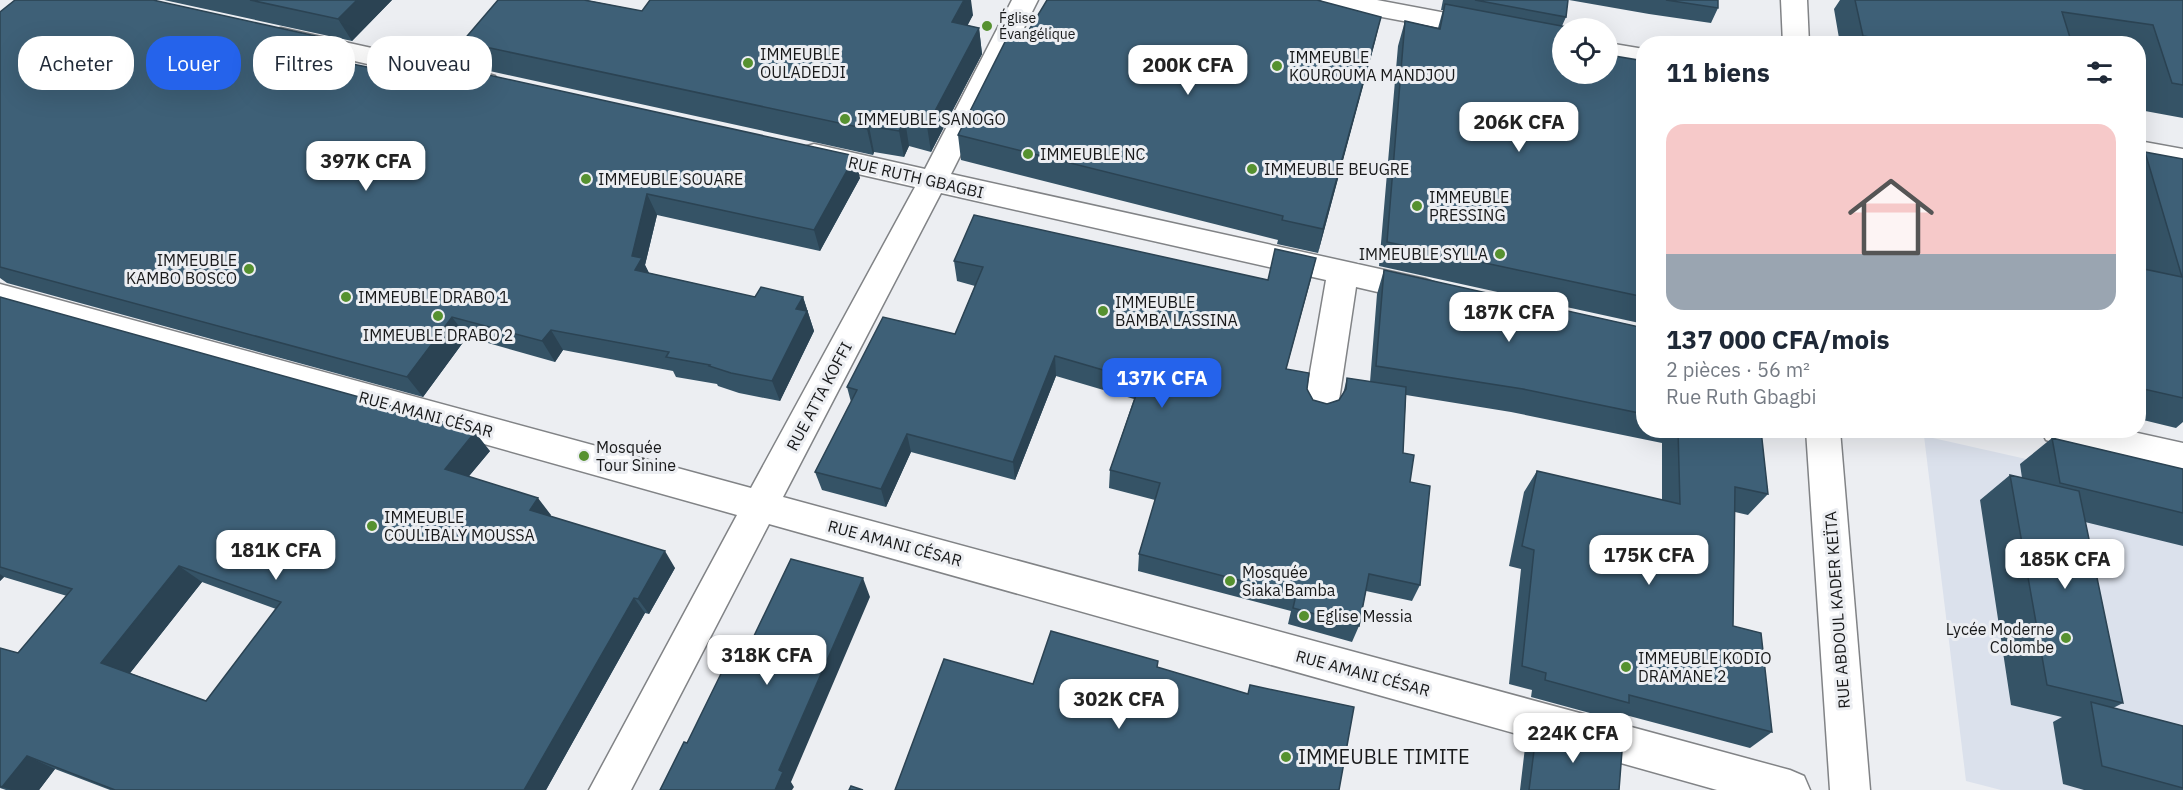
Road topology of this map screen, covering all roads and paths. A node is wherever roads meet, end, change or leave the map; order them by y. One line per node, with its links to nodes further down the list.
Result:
1 (1025, 0): 13 (street, RUE ATTA KOFFI)
2 (1334, 0): 6 (street)
3 (1794, 0): 5 (street)
4 (257, 31): 9 (street)
5 (1796, 36)
6 (1552, 41)
7 (1618, 54): 8 (street)
8 (1636, 57)
9 (513, 88)
10 (793, 150): 13 (street, RUE RUTH GBAGBI)
11 (2146, 152): 12 (street)
12 (2183, 159)
13 (933, 181): 14 (street, RUE RUTH GBAGBI); 21 (street, RUE ATTA KOFFI)
14 (1343, 273): 16 (street, RUE RUTH GBAGBI); 17 (street)
15 (0, 296): 21 (street, RUE AMANI CÉSAR)
16 (1447, 296)
17 (1321, 407)
18 (1824, 438): 24 (street, RUE ABDOUL KADER KEÏTA)
19 (2094, 438): 20 (street)
20 (2183, 458)
21 (761, 507): 22 (street, RUE ATTA KOFFI); 23 (street, RUE AMANI CÉSAR)
22 (609, 790)
23 (1790, 790)
24 (1850, 790)

